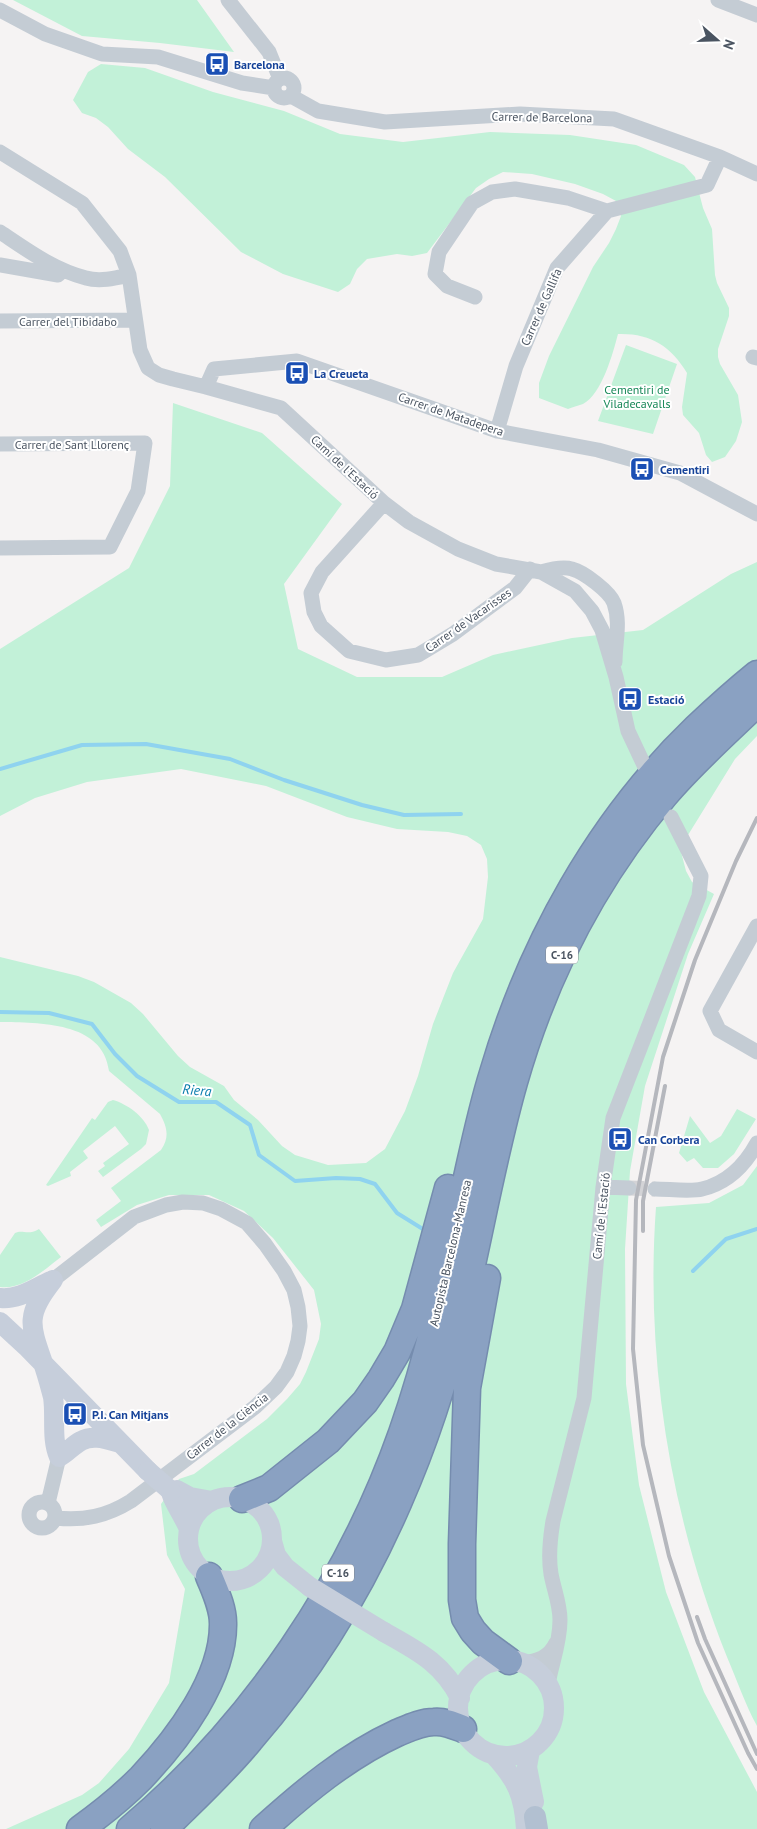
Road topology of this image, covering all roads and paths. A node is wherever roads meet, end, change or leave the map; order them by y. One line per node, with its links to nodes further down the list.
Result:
1 (228, 0): 5 (street)
2 (718, 0): 4 (street)
3 (0, 10): 5 (street)
4 (757, 15)
5 (277, 84): 7 (street, Carrer de Barcelona)
6 (0, 152): 13 (street)
7 (720, 157): 8 (street, Carrer de Barcelona); 9 (street)
8 (757, 174)
9 (607, 211): 14 (street); 18 (street, Carrer de Gallifa)
10 (0, 232): 12 (street)
11 (0, 265): 12 (street)
12 (64, 270): 13 (street)
13 (129, 275): 15 (street)
14 (475, 298)
15 (135, 320): 16 (street, Carrer del Tibidabo); 17 (street, Camí de l'Estació)
16 (0, 321)
17 (206, 387): 18 (street, Carrer de Matadepera); 20 (street, Camí de l'Estació)
18 (497, 431): 21 (street, Carrer de Matadepera)
19 (0, 444): 22 (street, Carrer de Sant Llorenç)
20 (384, 503): 23 (street, Camí de l'Estació); 23 (street, Carrer de Vacarisses)
21 (757, 514)
22 (0, 548)
23 (536, 571): 25 (street, Camí de l'Estació); 25 (street, Camí de l'Estació)
24 (757, 674): 31 (highway, Autopista Barcelona-Manresa / C-16)
25 (616, 677): 28 (street, Camí de l'Estació)
26 (757, 703): 27 (highway, Autopista Barcelona-Manresa / C-16)
27 (696, 763): 55 (highway); 65 (highway, Autopista Barcelona-Manresa / C-16)
28 (644, 764)
29 (671, 817): 34 (street, Camí de l'Estació)
30 (757, 926): 32 (street)
31 (528, 973): 44 (highway); 64 (highway, Autopista Barcelona-Manresa / C-16)
32 (757, 1052)
33 (757, 1143): 36 (street)
34 (603, 1187): 35 (street); 53 (street, Camí de l'Estació)
35 (629, 1188)
36 (656, 1189)
37 (53, 1280): 38 (street); 40 (street); 47 (street, Carrer de la Ciència)
38 (0, 1298)
39 (0, 1322): 40 (street)
40 (43, 1364): 41 (street); 42 (street)
41 (120, 1443): 42 (street); 43 (street, bridge)
42 (59, 1457): 46 (street)
43 (170, 1491): 45 (street); 48 (street)
44 (242, 1499): 45 (street); 49 (street)
45 (212, 1501): 48 (street)
46 (48, 1503): 47 (street); 47 (street)
47 (56, 1518)
48 (189, 1529): 51 (street)
49 (272, 1540): 50 (street); 52 (street)
50 (253, 1574): 51 (street); 52 (street)
51 (209, 1576): 63 (highway)
52 (306, 1584): 54 (street, bridge)
53 (560, 1632): 55 (street); 57 (street, Camí de l'Estació)
54 (420, 1652): 56 (street); 58 (street)
55 (515, 1662): 56 (street); 57 (street)
56 (480, 1669): 58 (street)
57 (548, 1684): 60 (street)
58 (460, 1698): 59 (street)
59 (463, 1729): 61 (street); 66 (highway)
60 (530, 1750): 61 (street); 62 (street)
61 (494, 1755): 62 (street)
62 (533, 1826)
63 (80, 1829)
64 (130, 1829)
65 (164, 1829)
66 (263, 1829)

